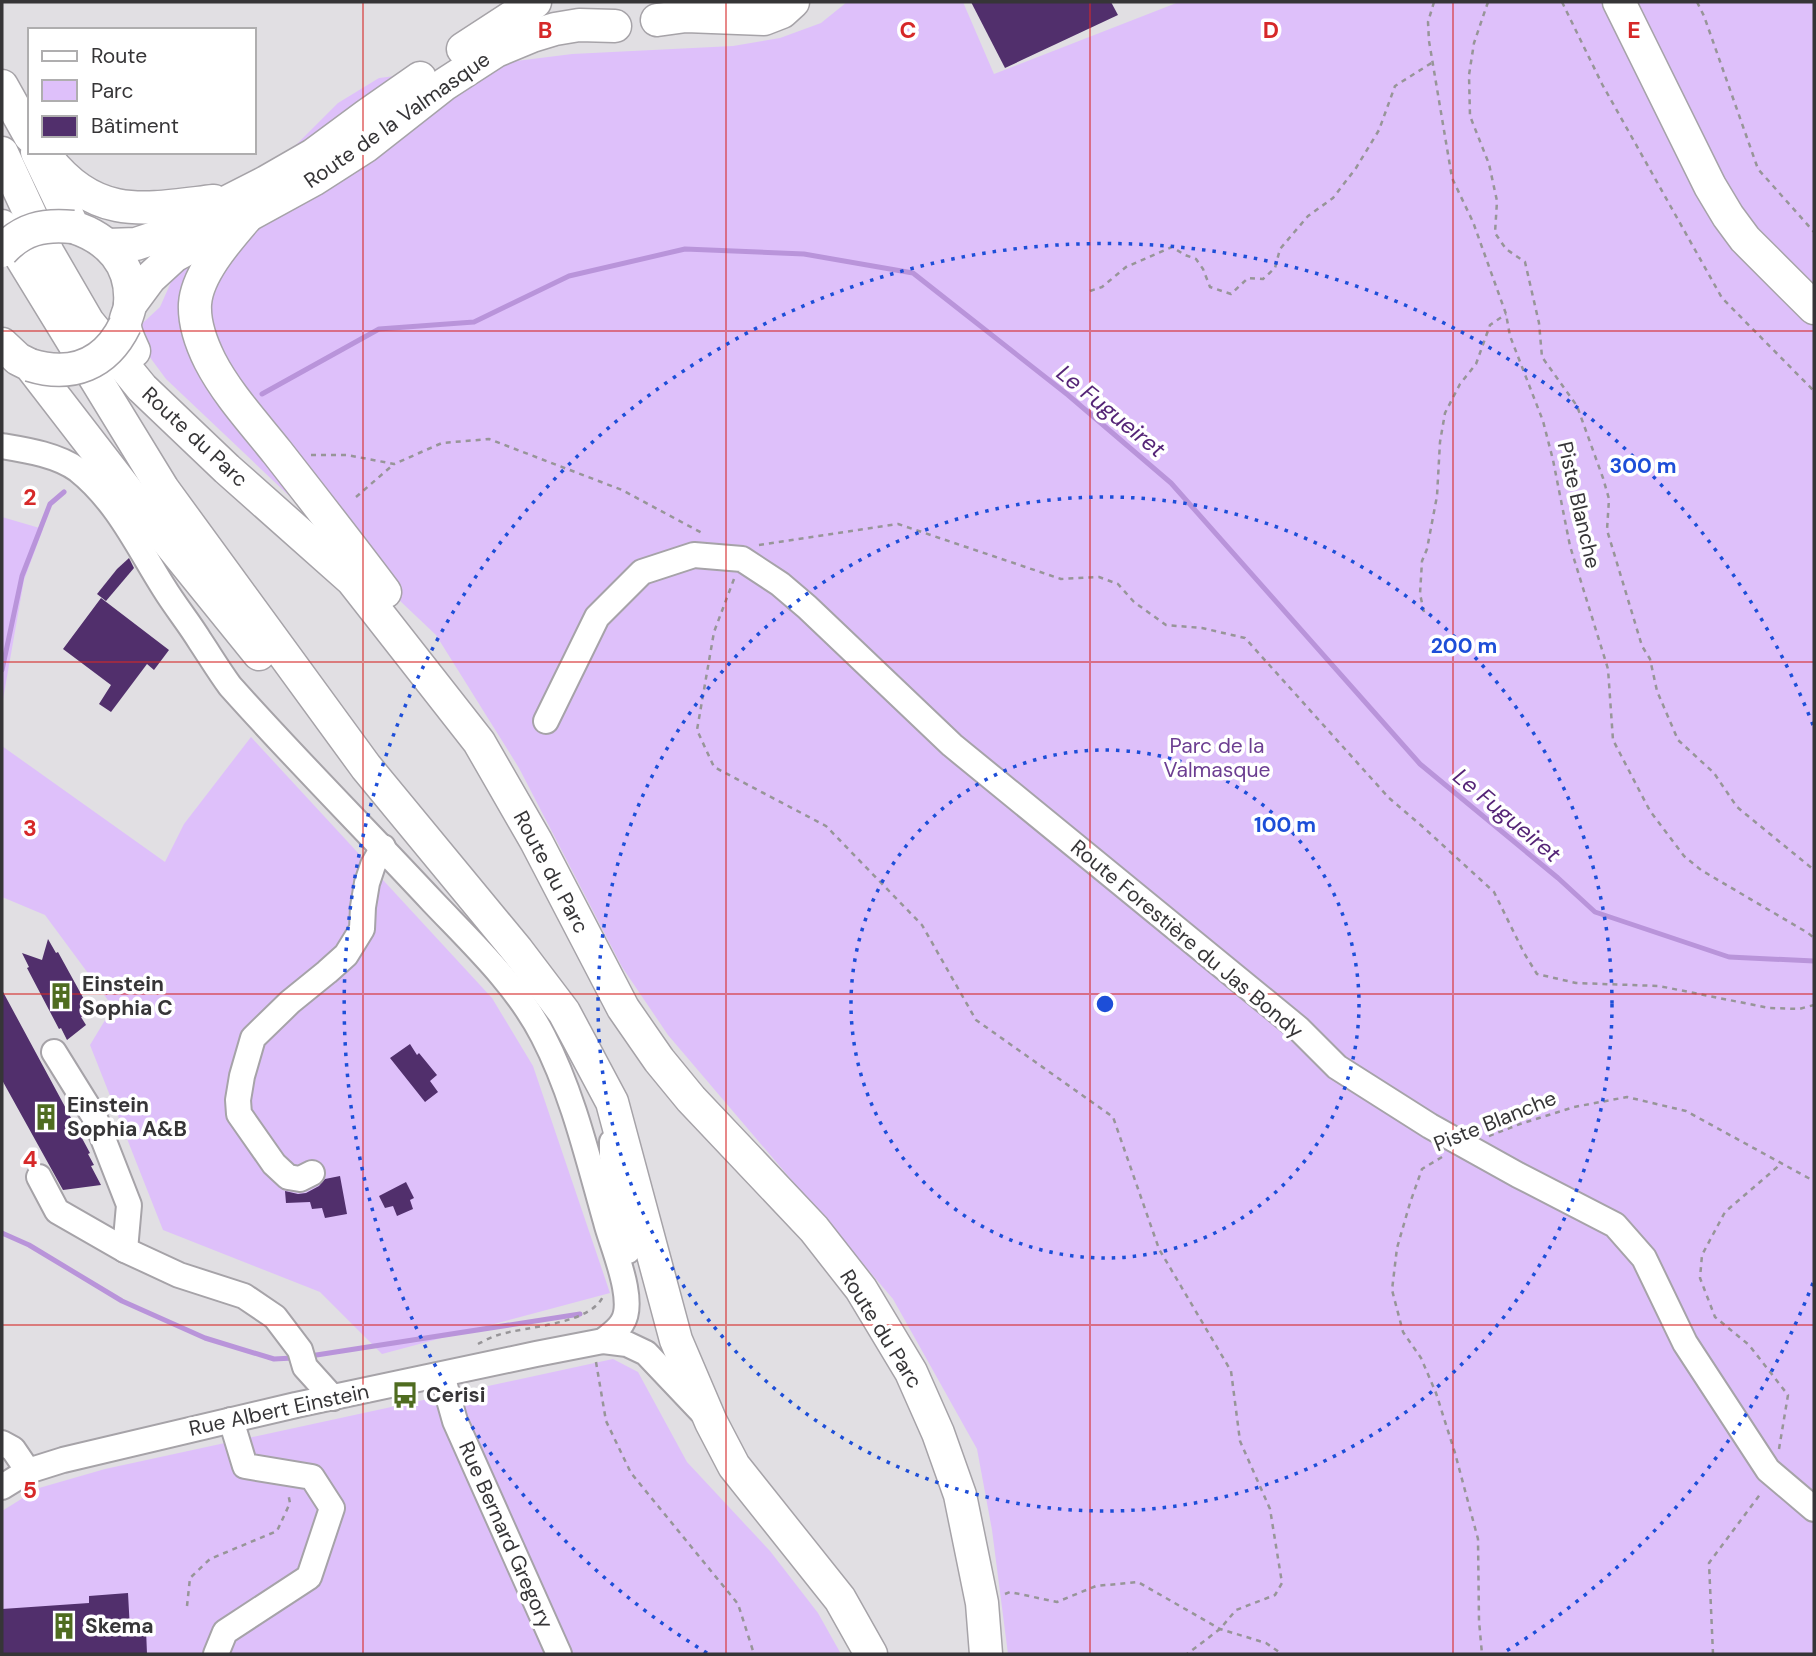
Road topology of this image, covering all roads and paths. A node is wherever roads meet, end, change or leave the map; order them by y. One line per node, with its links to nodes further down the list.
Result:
1 (535, 2): 17 (main road, Route de la Valmasque)
2 (585, 2): 10 (main road)
3 (793, 2): 9 (main road)
4 (1434, 2): 11 (path, Piste Blanche)
5 (1488, 2): 41 (path)
6 (1562, 2): 29 (path)
7 (1619, 2): 24 (main road)
8 (1697, 2): 20 (path)
9 (666, 11): 10 (main road, Route de la Valmasque)
10 (615, 26): 17 (main road, Route de la Valmasque)
11 (1433, 62): 23 (path); 25 (path, Piste Blanche)
12 (2, 86): 13 (main road)
13 (28, 132)
14 (2, 153): 42 (main road, Route du Parc)
15 (38, 154): 19 (main road)
16 (45, 154): 17 (main road)
17 (240, 209): 21 (main road, Route de la Valmasque); 26 (main road, Route de la Valmasque); 36 (main road)
18 (2, 226): 39 (main road, Route du Parc)
19 (73, 227): 21 (main road); 22 (main road, bridge)
20 (1814, 232)
21 (108, 245): 26 (main road)
22 (2, 251)
23 (1090, 291)
24 (1814, 308)
25 (1506, 314): 37 (path); 43 (path, Piste Blanche)
26 (128, 315): 28 (main road, Route de la Valmasque, bridge); 36 (main road)
27 (2, 344): 28 (main road)
28 (30, 365): 39 (main road)
29 (1814, 391)
30 (2, 446): 40 (street)
31 (311, 455): 32 (path)
32 (394, 464): 33 (path); 34 (path)
33 (356, 497)
34 (701, 533)
35 (741, 559): 38 (street, Route Forestière du Jas Bondy); 44 (path); 47 (street, Route Forestière du Jas Bondy); 66 (path)
36 (384, 591): 42 (main road)
37 (1424, 612)
38 (546, 721)
39 (366, 766): 46 (main road, Route du Parc)
40 (383, 848): 48 (street); 52 (street)
41 (1814, 870)
42 (554, 876): 64 (main road, Route du Parc)
43 (1814, 938)
44 (1814, 1005)
45 (54, 1052): 51 (street)
46 (612, 1102): 52 (street); 58 (main road, Route du Parc)
47 (1467, 1145): 50 (path, Piste Blanche); 63 (street, Route Forestière du Jas Bondy); 74 (path, Piste Blanche)
48 (312, 1173)
49 (39, 1177): 51 (street)
50 (1814, 1179)
51 (125, 1250): 53 (street)
52 (598, 1342): 54 (street, Rue Albert Einstein); 58 (street); 69 (path)
53 (302, 1359): 55 (street); 56 (street)
54 (442, 1375): 55 (street, Rue Albert Einstein); 68 (street, Rue Bernard Gregory)
55 (333, 1398): 56 (street, Rue Albert Einstein)
56 (296, 1405): 57 (street, Rue Albert Einstein)
57 (231, 1420): 60 (street, Rue Albert Einstein); 61 (street)
58 (711, 1422): 70 (main road, Route du Parc)
59 (2, 1443): 60 (street)
60 (28, 1471): 62 (street, Rue Albert Einstein)
61 (284, 1472): 65 (path); 67 (street)
62 (2, 1487)
63 (1814, 1509)
64 (982, 1604): 66 (path); 71 (main road, Route du Parc)
65 (187, 1606)
66 (1220, 1629): 72 (path); 73 (path)
67 (216, 1654)
68 (559, 1654)
69 (754, 1654)
70 (872, 1654)
71 (986, 1654)
72 (1187, 1654)
73 (1282, 1654)
74 (1482, 1654)

